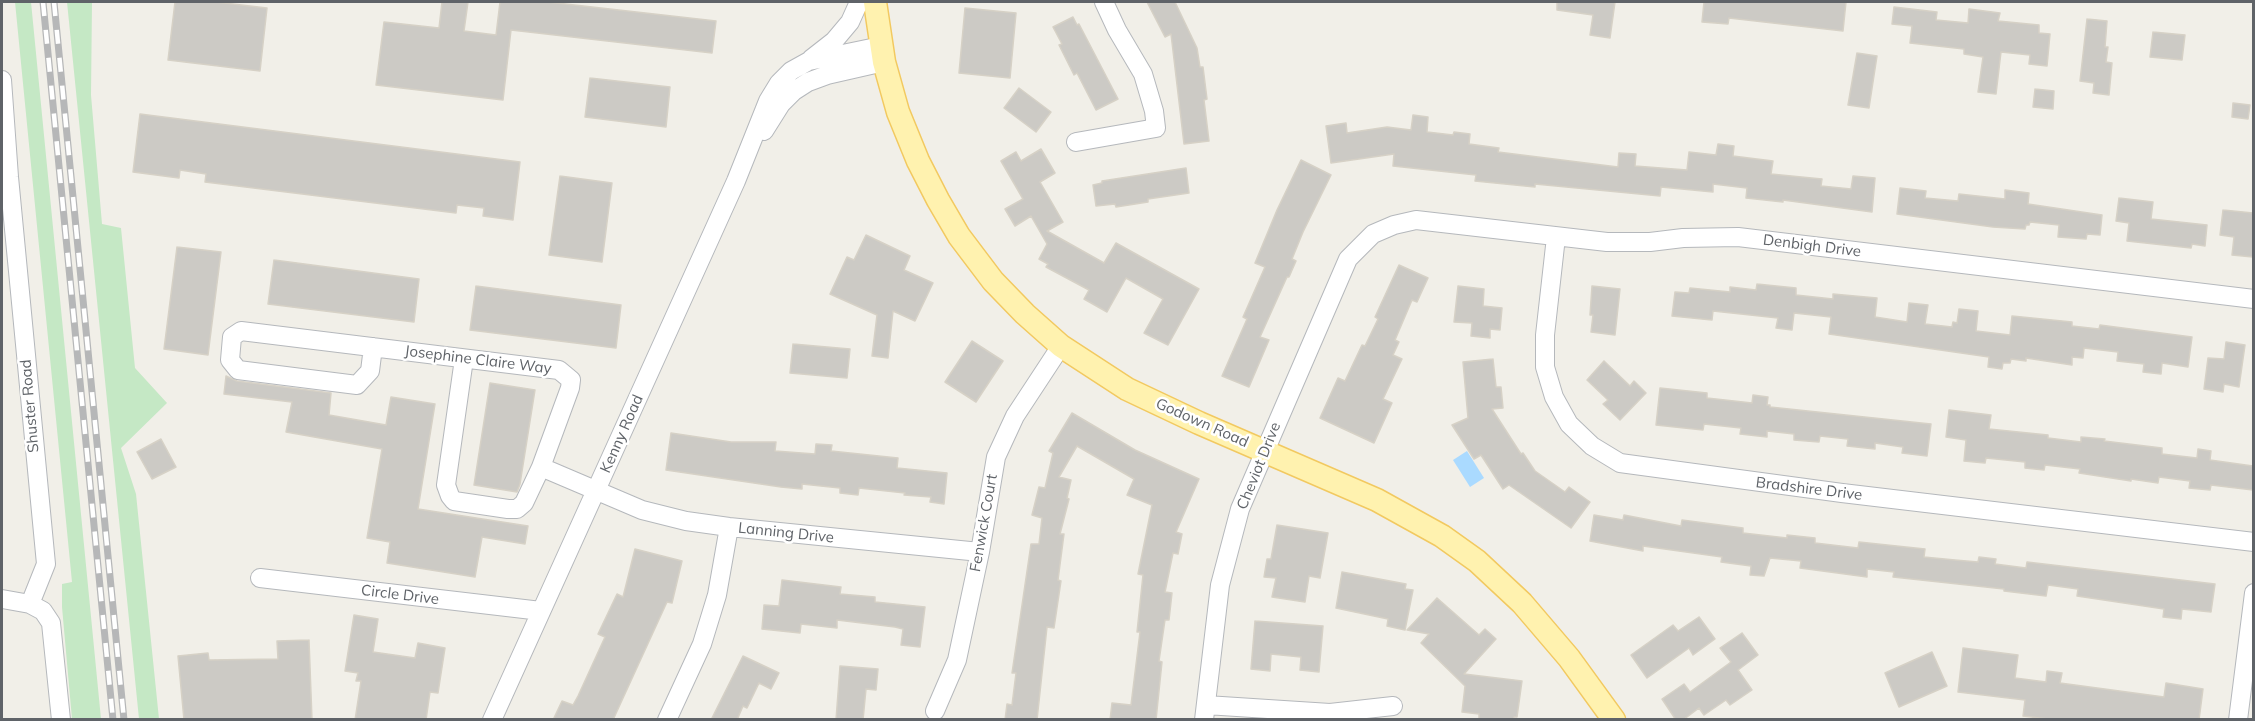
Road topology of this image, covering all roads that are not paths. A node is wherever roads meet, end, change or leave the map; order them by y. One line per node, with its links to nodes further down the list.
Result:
1 (859, 2): 5 (street, Kenny Road)
2 (875, 2): 4 (main road)
3 (1104, 2): 7 (street)
4 (882, 54): 5 (street, Kenny Road); 8 (street, Kenny Road); 12 (main road, Godown Road)
5 (809, 61): 8 (street, Kenny Road)
6 (2, 80): 24 (street, Shuster Road)
7 (1076, 142)
8 (750, 149): 17 (street, Kenny Road)
9 (1372, 234): 10 (street, Denbigh Drive); 15 (street, Cheviot Drive)
10 (1556, 237): 11 (street, Denbigh Drive); 19 (street, Bradshire Drive)
11 (2253, 299)
12 (1061, 346): 15 (main road, Godown Road); 20 (street, Fenwick Court)
13 (374, 348): 13 (street, Josephine Claire Way); 14 (street, Josephine Claire Way)
14 (464, 359): 16 (street, Josephine Claire Way); 16 (street)
15 (1264, 451): 28 (street, Cheviot Drive); 32 (main road, Godown Road)
16 (541, 467): 17 (street)
17 (597, 490): 18 (street, Lanning Drive); 25 (street, Kenny Road)
18 (729, 527): 20 (street, Lanning Drive); 31 (street)
19 (2253, 542)
20 (980, 552): 27 (street, Fenwick Court)
21 (260, 578): 25 (street, Circle Drive)
22 (2253, 593): 33 (street)
23 (2, 599): 24 (street)
24 (30, 604): 29 (street)
25 (541, 612): 30 (street, Kenny Road)
26 (1393, 706): 28 (street)
27 (935, 711)
28 (1205, 712)
29 (61, 720)
30 (492, 720)
31 (667, 720)
32 (1614, 720)
33 (2238, 720)

